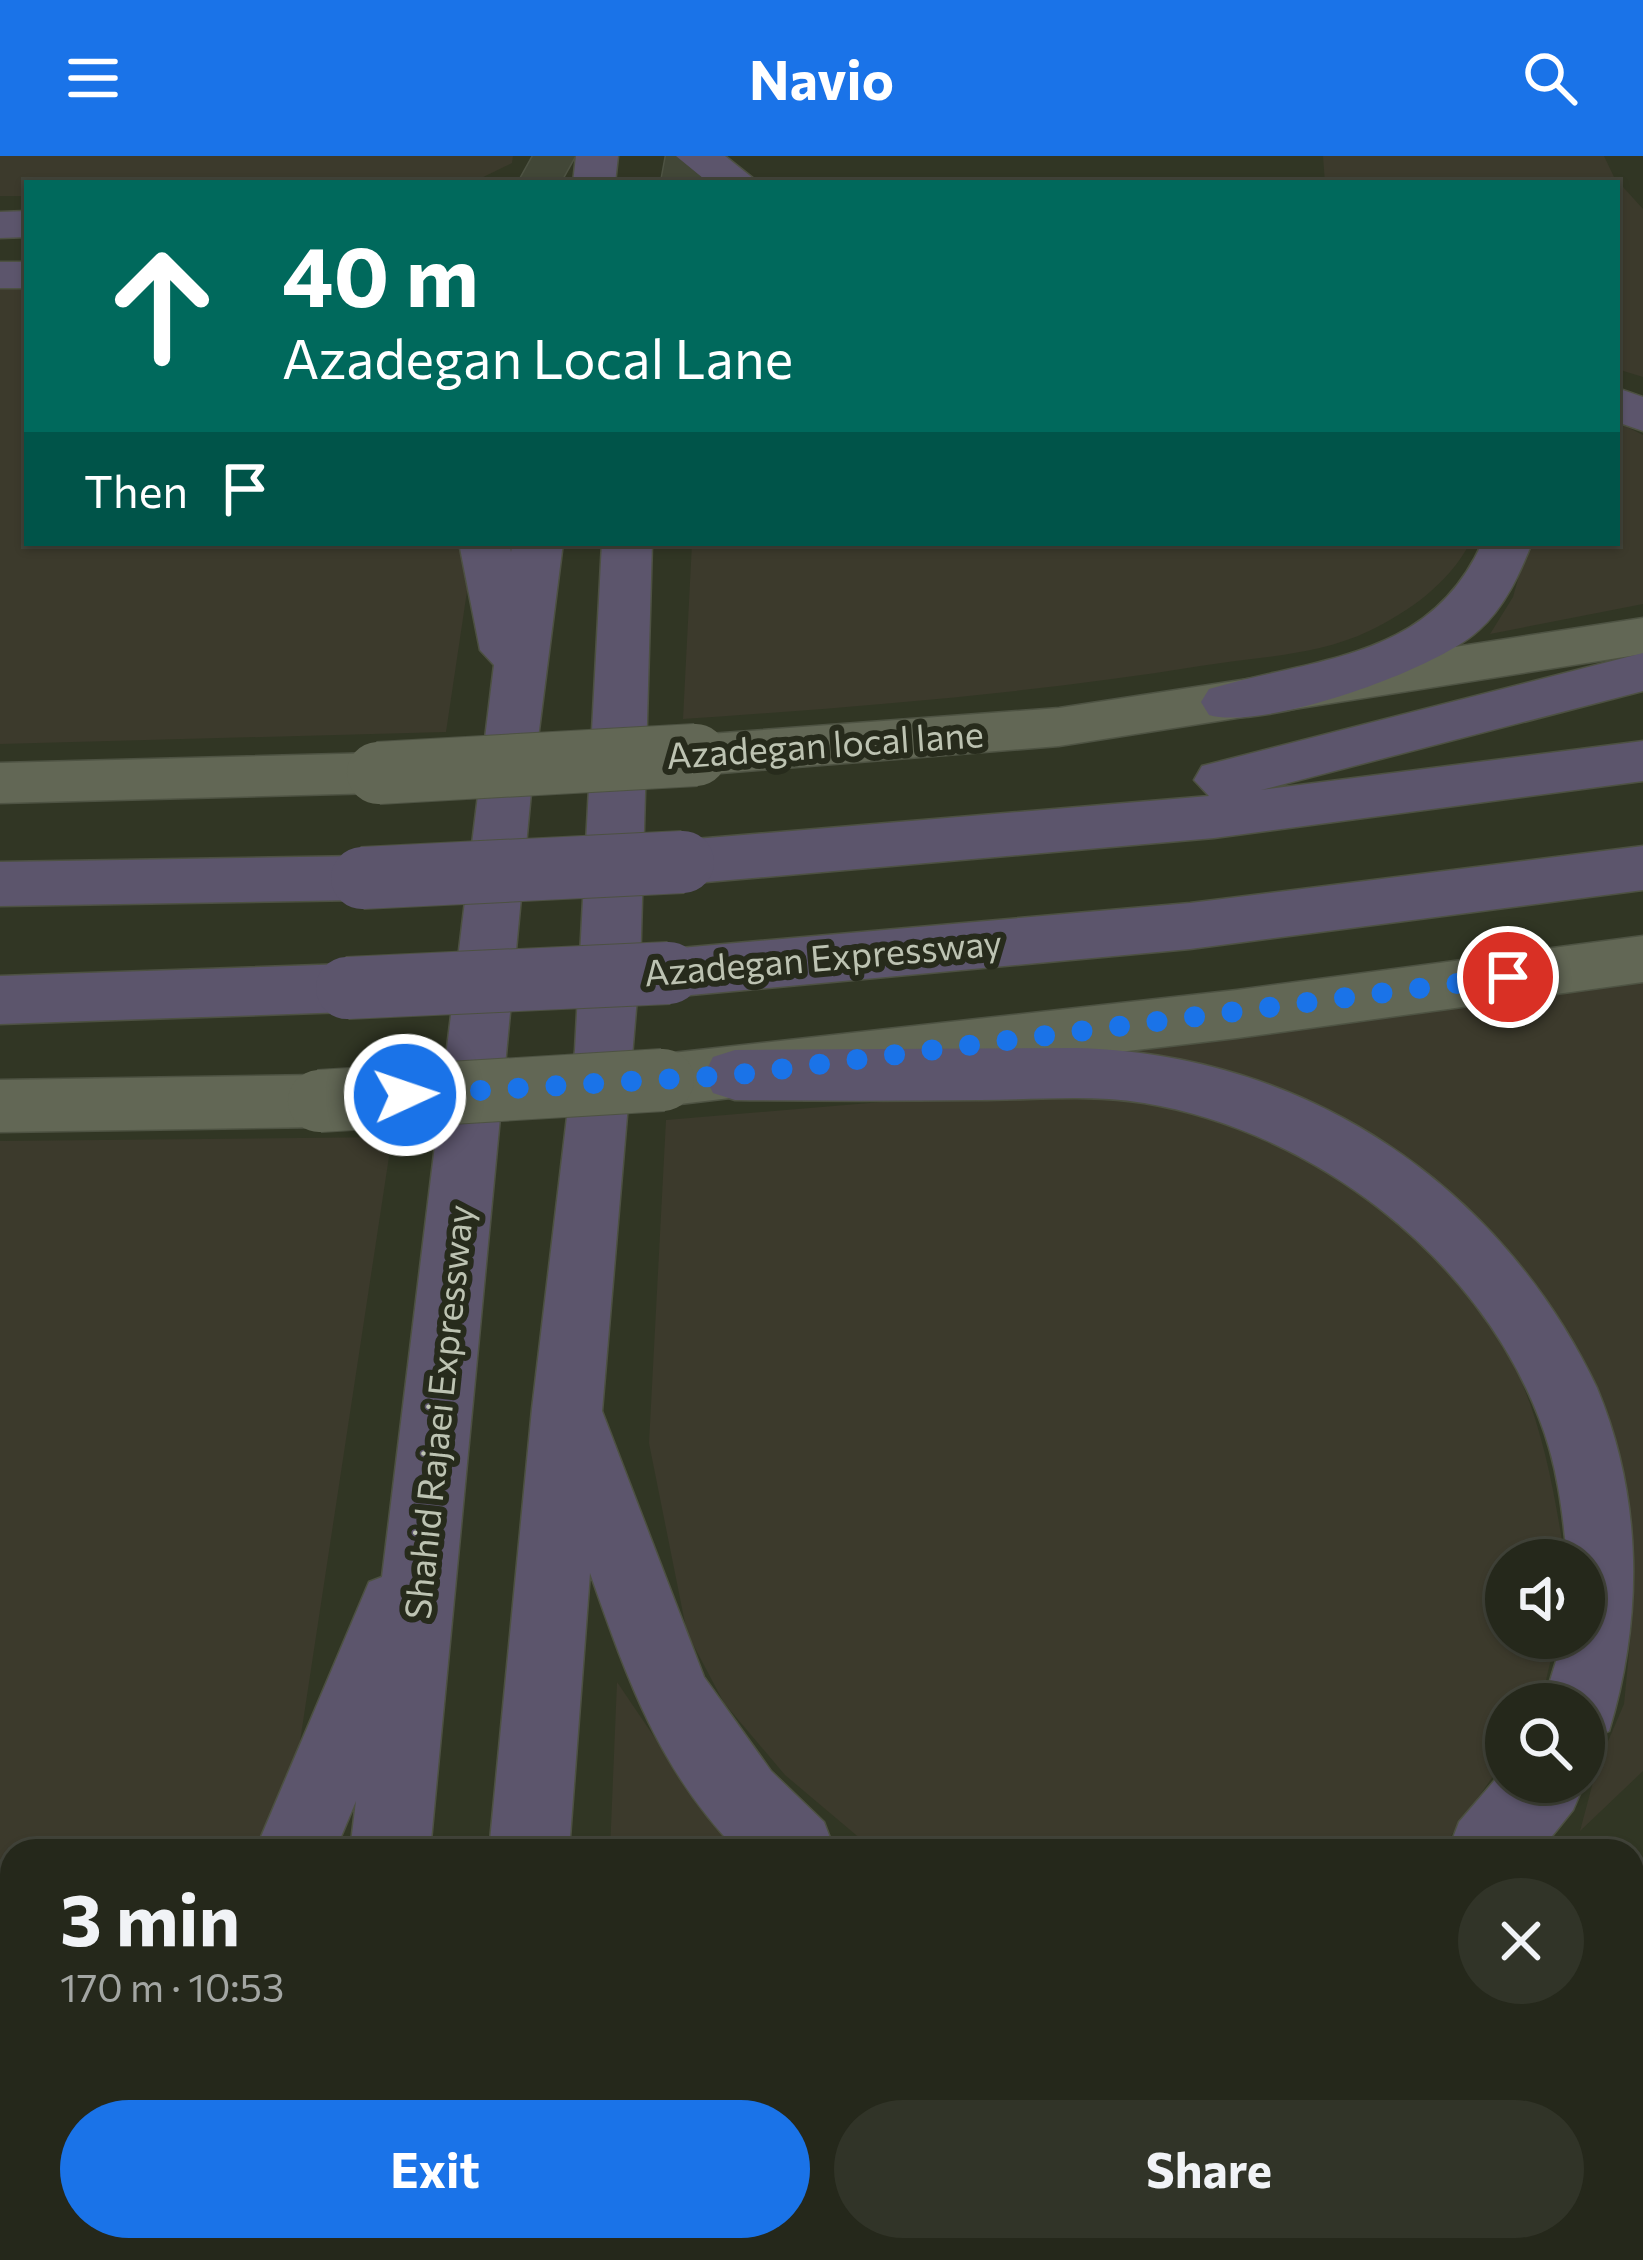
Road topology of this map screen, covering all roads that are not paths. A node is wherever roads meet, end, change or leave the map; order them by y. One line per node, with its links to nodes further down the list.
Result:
1 (698, 156): 2 (highway)
2 (734, 180)
3 (485, 546): 9 (highway)
4 (538, 546): 9 (highway, Shahid Rajaei Expressway)
5 (627, 546): 20 (highway)
6 (1506, 546): 10 (highway)
7 (1643, 636): 10 (main road, Azadegan local lane)
8 (1643, 672): 13 (highway)
9 (516, 694): 21 (highway, Shahid Rajaei Expressway)
10 (1228, 702): 12 (main road, Azadegan local lane, bridge)
11 (1643, 760): 13 (highway)
12 (0, 783)
13 (993, 838): 15 (highway, bridge)
14 (1643, 868): 17 (highway, Azadegan Expressway, bridge)
15 (0, 884)
16 (1643, 959): 18 (main road)
17 (0, 1000)
18 (735, 1075): 19 (main road, bridge); 22 (highway)
19 (0, 1106)
20 (567, 1408): 26 (highway); 27 (highway)
21 (425, 1538): 24 (highway); 25 (highway, Shahid Rajaei Expressway)
22 (1587, 1683)
23 (1528, 1803): 28 (highway)
24 (300, 1839)
25 (391, 1839)
26 (530, 1839)
27 (783, 1839)
28 (1498, 1839)

